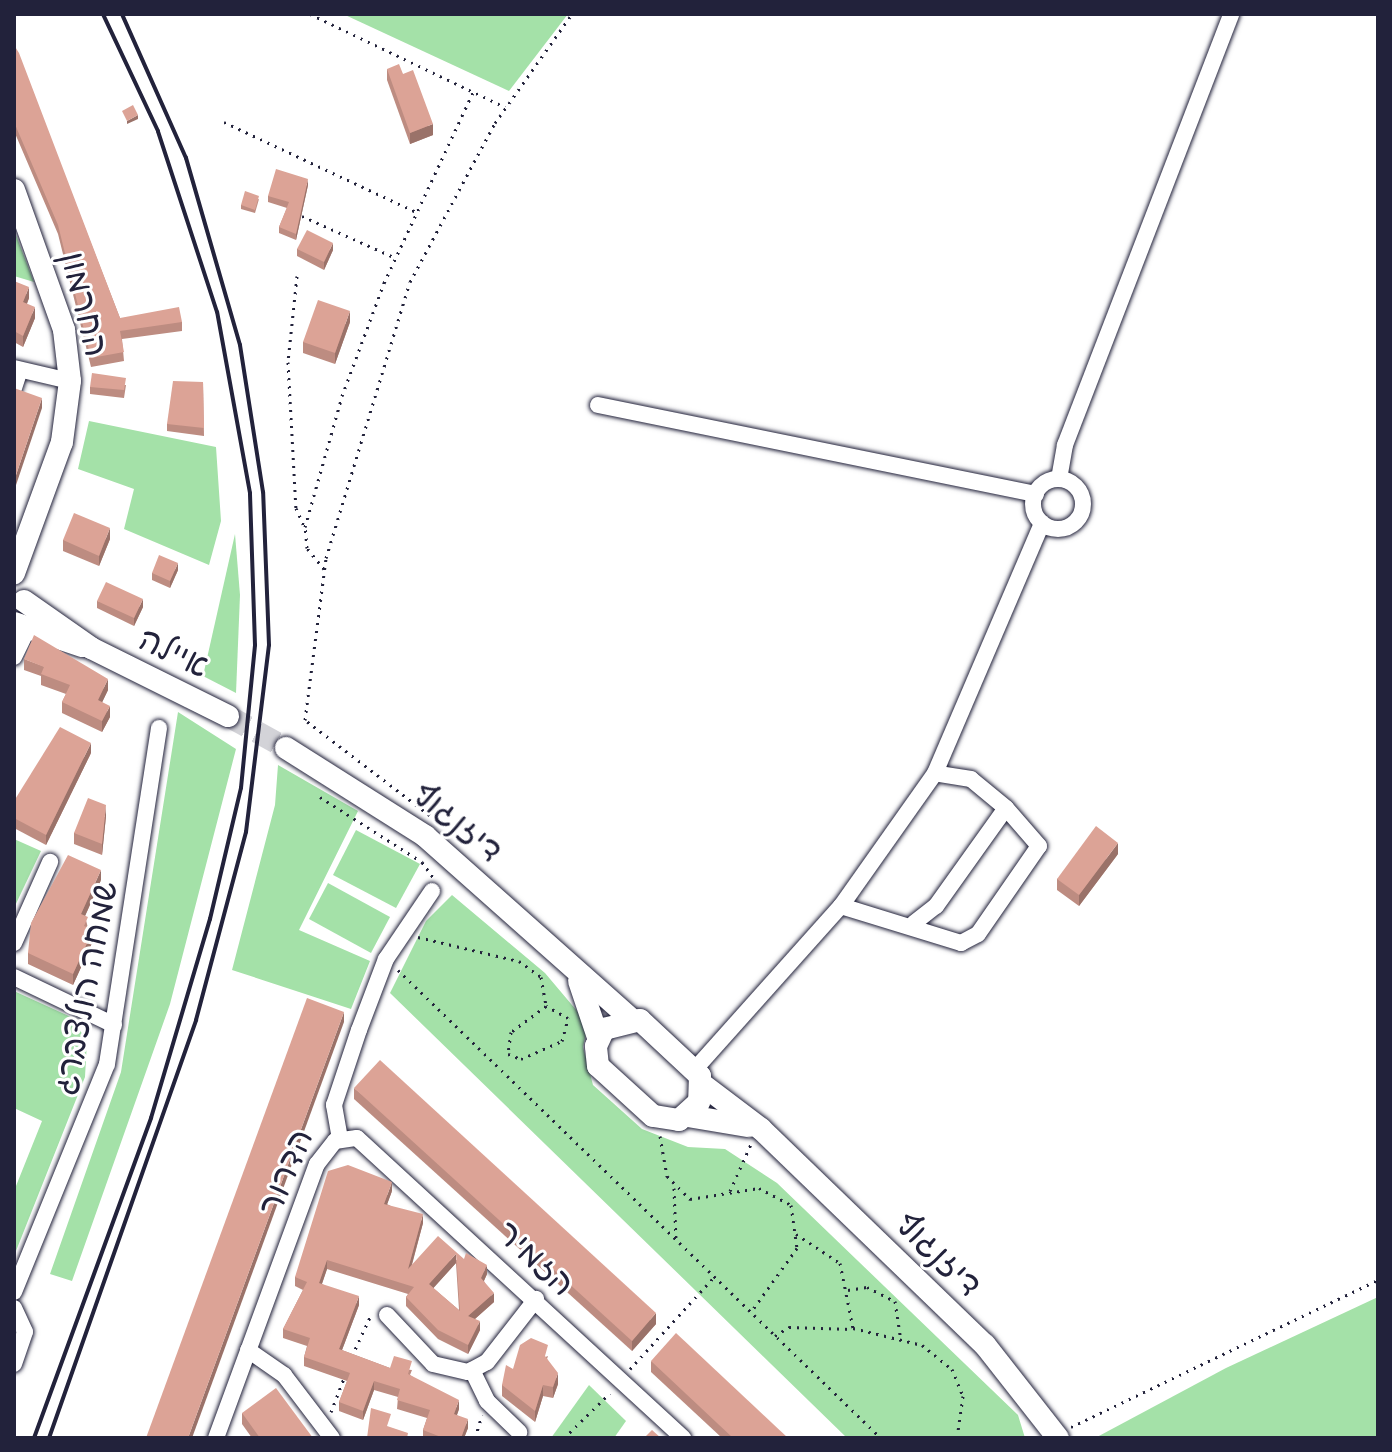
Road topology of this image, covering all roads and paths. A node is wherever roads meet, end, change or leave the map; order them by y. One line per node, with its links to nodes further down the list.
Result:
1 (310, 14): 4 (path)
2 (572, 14): 5 (path)
3 (1231, 14): 16 (street)
4 (473, 92): 5 (path); 8 (path)
5 (506, 107): 21 (path)
6 (224, 122): 8 (path)
7 (14, 190): 13 (street, החרמון)
8 (417, 212): 10 (path)
9 (302, 216): 10 (path)
10 (396, 258): 20 (path)
11 (297, 276): 20 (path)
12 (17, 369): 13 (street); 14 (street)
13 (70, 381): 19 (street, החרמון)
14 (14, 388)
15 (598, 405): 17 (street)
16 (1059, 479): 17 (street); 18 (street)
17 (1036, 494): 18 (street)
18 (1042, 523): 31 (street)
19 (22, 526): 22 (street, החרמון)
20 (305, 527): 21 (path)
21 (324, 570): 28 (path)
22 (14, 573)
23 (19, 593): 24 (street); 25 (street, איילה)
24 (19, 624): 25 (street, איילה); 26 (street)
25 (91, 648): 27 (street, איילה)
26 (14, 657)
27 (228, 716)
28 (305, 720)
29 (159, 728): 45 (street, שמחה הולצברג)
30 (286, 748): 41 (street, דיזנגוף)
31 (935, 773): 33 (street); 36 (street)
32 (320, 797): 35 (path)
33 (1006, 808): 37 (street); 37 (street)
34 (50, 862): 39 (street)
35 (432, 891): 38 (street, הדרור)
36 (841, 906): 37 (street); 47 (street)
37 (914, 923)
38 (404, 930): 40 (street, הדרור); 43 (path)
39 (14, 943)
40 (386, 959): 51 (street, הדרור); 55 (path)
41 (572, 969): 44 (street, דיזנגוף); 46 (street, דיזנגוף)
42 (14, 977): 45 (street)
43 (546, 1006): 43 (path)
44 (630, 1018): 46 (street); 47 (street, דיזנגוף)
45 (114, 1025): 59 (street, שמחה הולצברג)
46 (598, 1037): 49 (street, דיזנגוף)
47 (699, 1076): 48 (street); 50 (street, דיזנגוף)
48 (688, 1116): 49 (street); 50 (street)
49 (661, 1120): 52 (path)
50 (761, 1129): 53 (path); 80 (street, דיזנגוף)
51 (340, 1139): 60 (street, הזמיר); 67 (street, הדרור)
52 (674, 1188): 53 (path); 55 (path)
53 (728, 1194): 54 (path)
54 (796, 1234): 58 (path); 62 (path)
55 (676, 1240): 56 (path)
56 (714, 1277): 62 (path); 70 (path)
57 (1378, 1280): 80 (path)
58 (847, 1290): 64 (path); 66 (path)
59 (14, 1292)
60 (536, 1299): 69 (street); 70 (street, הזמיר)
61 (14, 1308): 68 (street)
62 (751, 1312): 65 (path)
63 (387, 1315): 69 (street); 73 (path)
64 (853, 1328): 65 (path); 66 (path)
65 (775, 1336): 78 (path)
66 (901, 1341): 79 (path)
67 (248, 1350): 73 (street); 74 (street, הדרור)
68 (14, 1364)
69 (472, 1370): 71 (street)
70 (622, 1378): 76 (path); 77 (street, הזמיר)
71 (487, 1401): 72 (street); 75 (path)
72 (519, 1432)
73 (329, 1433)
74 (216, 1438)
75 (475, 1438)
76 (564, 1438)
77 (683, 1438)
78 (881, 1438)
79 (957, 1438)
80 (1057, 1438)

